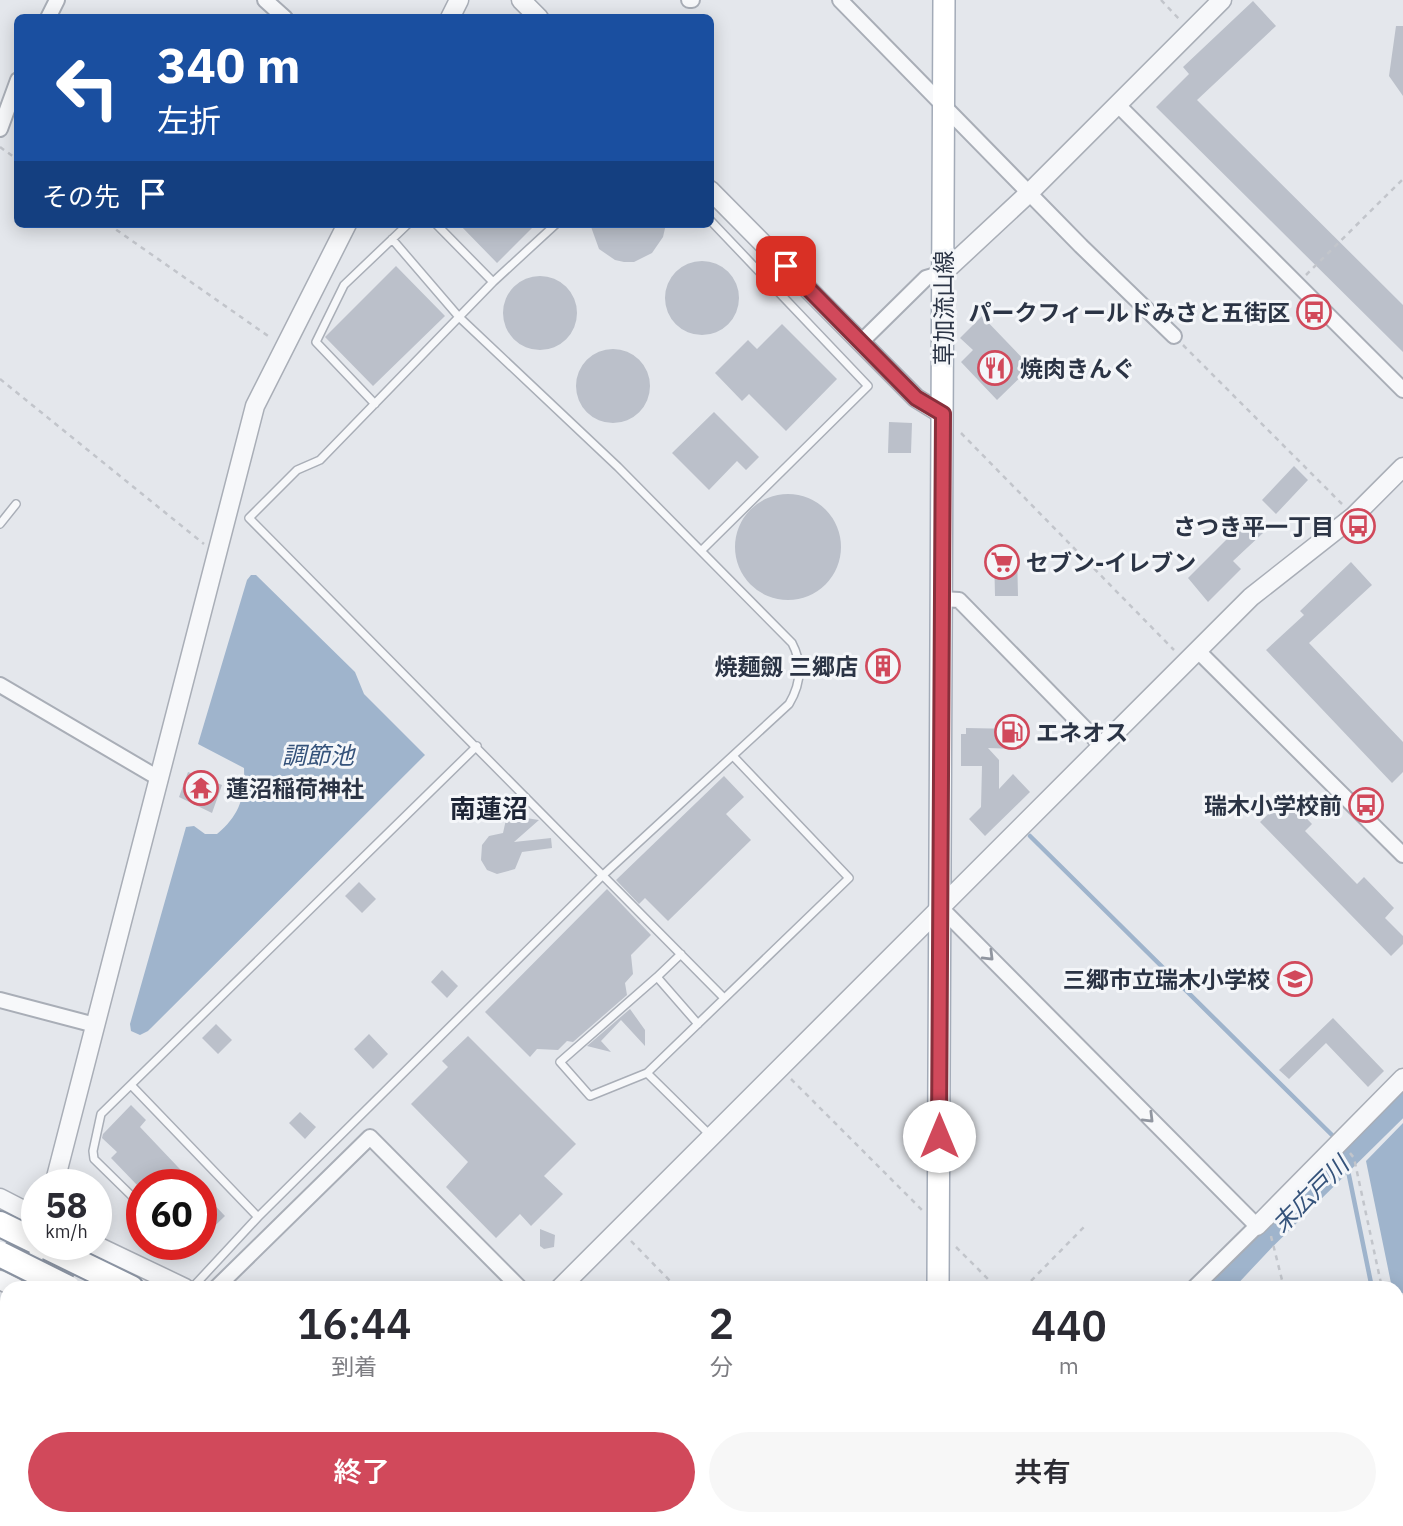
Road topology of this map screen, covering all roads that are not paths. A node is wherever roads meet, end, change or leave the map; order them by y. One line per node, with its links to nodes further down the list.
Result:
1 (265, 0): 6 (street)
2 (521, 0): 7 (street)
3 (840, 0): 10 (street)
4 (944, 0): 10 (main road, 草加流山線)
5 (1222, 0): 9 (street)
6 (281, 14)
7 (535, 14)
8 (14, 91): 11 (street)
9 (1117, 104): 12 (street); 25 (street)
10 (943, 105): 12 (street); 20 (main road, 草加流山線)
11 (0, 129)
12 (1030, 192): 20 (street); 23 (street)
13 (714, 194): 24 (street)
14 (714, 224): 31 (lane)
15 (345, 228): 38 (street)
16 (404, 228): 19 (lane)
17 (440, 228): 21 (lane)
18 (552, 228): 21 (lane)
19 (392, 239): 22 (lane); 26 (lane)
20 (943, 273): 24 (street); 27 (main road, 草加流山線)
21 (493, 282): 22 (lane)
22 (460, 317): 26 (lane); 31 (lane)
23 (1174, 336)
24 (861, 342): 27 (street)
25 (1403, 390)
26 (375, 404): 35 (lane)
27 (943, 414): 32 (main road, 草加流山線)
28 (1403, 467): 33 (street)
29 (16, 504): 30 (lane)
30 (0, 524)
31 (702, 551): 37 (lane)
32 (942, 599): 36 (street); 41 (main road, 草加流山線)
33 (1192, 657): 36 (street); 39 (street)
34 (0, 685): 38 (street)
35 (477, 746): 40 (lane); 50 (lane)
36 (1102, 746): 41 (street)
37 (733, 756): 40 (lane); 44 (lane)
38 (160, 779): 47 (street)
39 (1403, 855)
40 (602, 876): 42 (lane); 56 (lane)
41 (941, 906): 51 (street); 58 (street, one-way to 58); 72 (main road, 草加流山線)
42 (681, 954): 43 (lane); 44 (lane)
43 (657, 977): 46 (lane); 48 (lane)
44 (724, 998): 46 (lane)
45 (0, 1000): 47 (street)
46 (698, 1024): 48 (lane)
47 (95, 1025): 52 (street)
48 (647, 1073): 51 (lane)
49 (1403, 1078): 58 (street)
50 (131, 1085): 53 (lane); 56 (lane)
51 (710, 1135): 71 (street)
52 (58, 1169)
53 (126, 1190)
54 (0, 1198): 55 (street)
55 (21, 1209)
56 (258, 1217): 68 (lane)
57 (0, 1224): 59 (highway)
58 (1257, 1226): 73 (street)
59 (21, 1235)
60 (112, 1253): 67 (street)
61 (0, 1254): 65 (highway, bridge)
62 (35, 1260): 64 (street)
63 (72, 1260): 66 (highway)
64 (30, 1281)
65 (54, 1281)
66 (116, 1281)
67 (170, 1281)
68 (199, 1281)
69 (223, 1281): 70 (street)
70 (513, 1281)
71 (567, 1281)
72 (938, 1281)
73 (1201, 1281)

